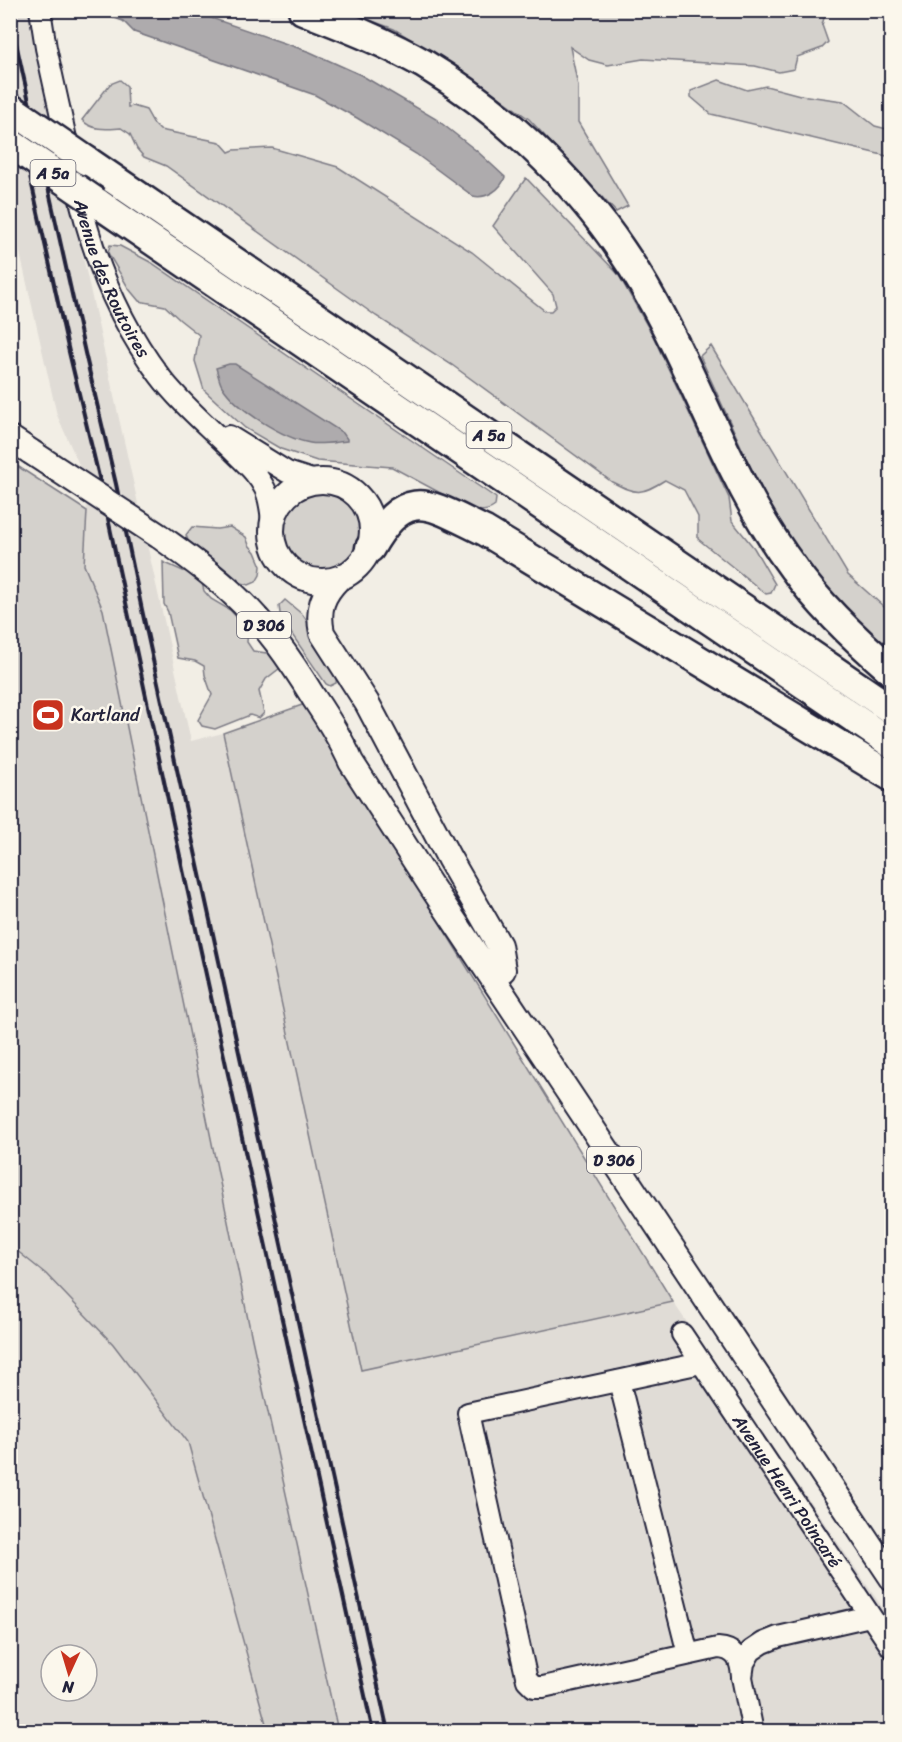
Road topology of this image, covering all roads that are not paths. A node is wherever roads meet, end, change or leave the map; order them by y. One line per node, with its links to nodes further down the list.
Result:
1 (40, 10): 5 (street, Avenue des Routoires)
2 (303, 10): 11 (highway)
3 (10, 108): 12 (highway, A 5a, bridge)
4 (10, 143): 14 (highway, A 5a, bridge)
5 (201, 420): 7 (street, Avenue des Routoires); 8 (street, Avenue des Routoires)
6 (10, 438): 13 (main road, D 306, bridge)
7 (315, 481): 8 (main road); 9 (main road)
8 (273, 529): 10 (main road)
9 (370, 548): 10 (main road); 15 (highway)
10 (339, 578): 16 (main road)
11 (891, 671)
12 (891, 710)
13 (341, 740): 16 (main road, D 306); 21 (main road, D 306)
14 (891, 744)
15 (891, 777)
16 (503, 970): 20 (main road, D 306)
17 (682, 1334): 18 (street, Avenue Henri Poincaré)
18 (701, 1363): 19 (street); 22 (street, Avenue Henri Poincaré)
19 (619, 1381): 24 (street); 24 (street)
20 (891, 1557)
21 (891, 1578)
22 (870, 1616): 23 (street, Avenue Henri Poincaré); 25 (street)
23 (891, 1648)
24 (688, 1654): 25 (street)
25 (742, 1677): 26 (street)
26 (753, 1731)

